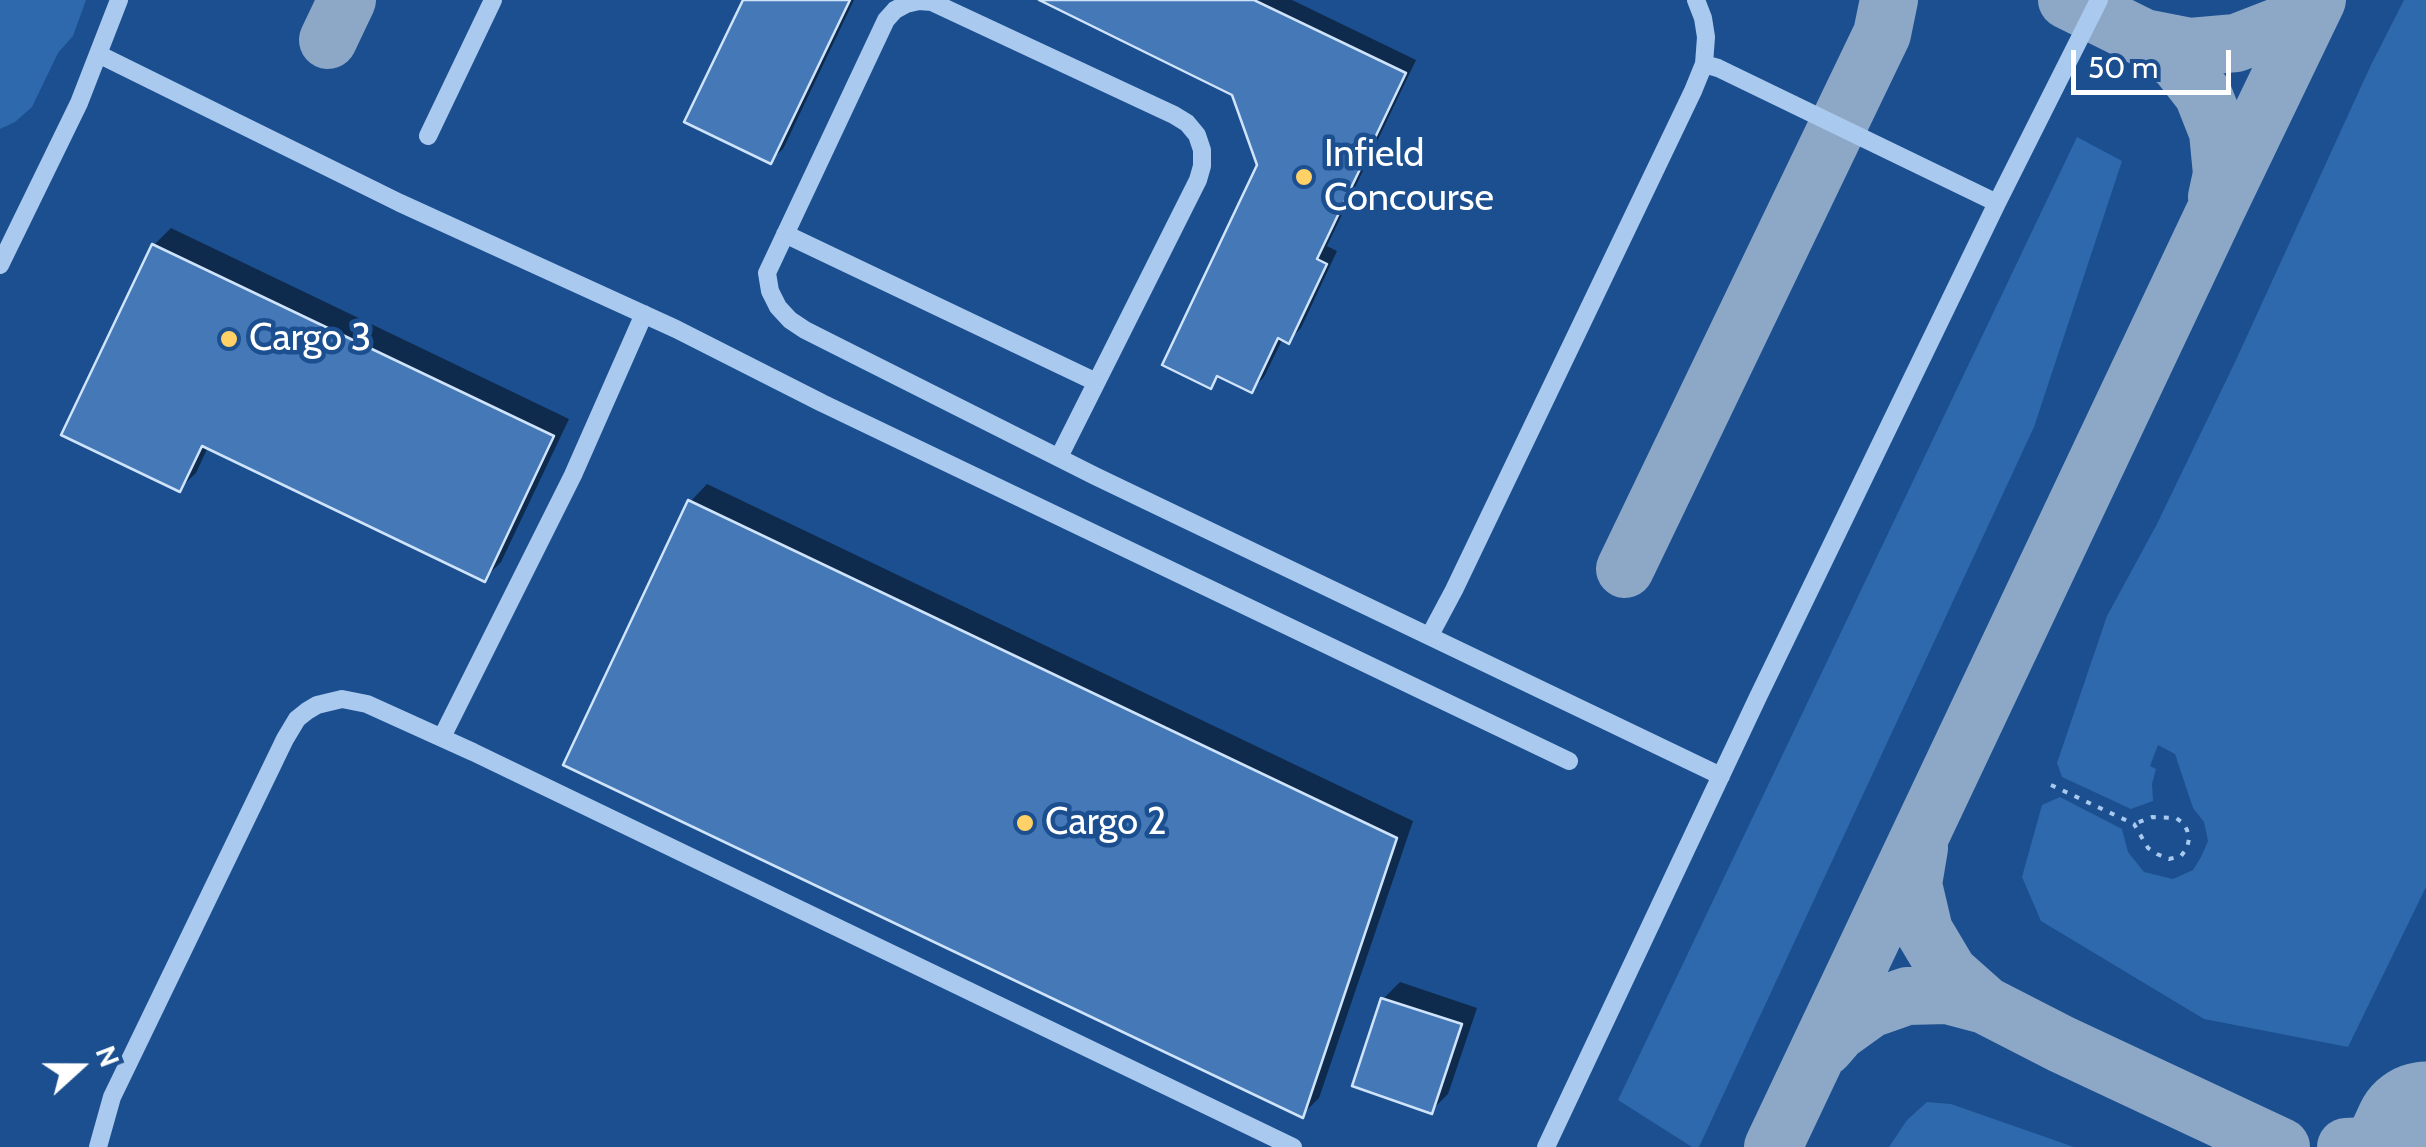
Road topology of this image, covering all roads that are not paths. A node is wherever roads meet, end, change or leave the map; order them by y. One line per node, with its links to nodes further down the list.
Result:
1 (118, 0): 5 (street)
2 (492, 0): 7 (street)
3 (1696, 0): 6 (street)
4 (2099, 0): 8 (street)
5 (98, 54): 10 (street); 11 (street)
6 (1704, 64): 8 (street); 14 (street)
7 (428, 136)
8 (1997, 204): 17 (street)
9 (784, 234): 12 (street); 12 (street); 13 (street)
10 (0, 265)
11 (644, 314): 15 (street); 16 (street)
12 (1096, 382): 13 (street)
13 (1058, 458): 14 (street)
14 (1430, 634): 17 (street)
15 (442, 737): 18 (street); 19 (street)
16 (1569, 761)
17 (1721, 776): 20 (street)
18 (98, 1147)
19 (1293, 1147)
20 (1546, 1147)

